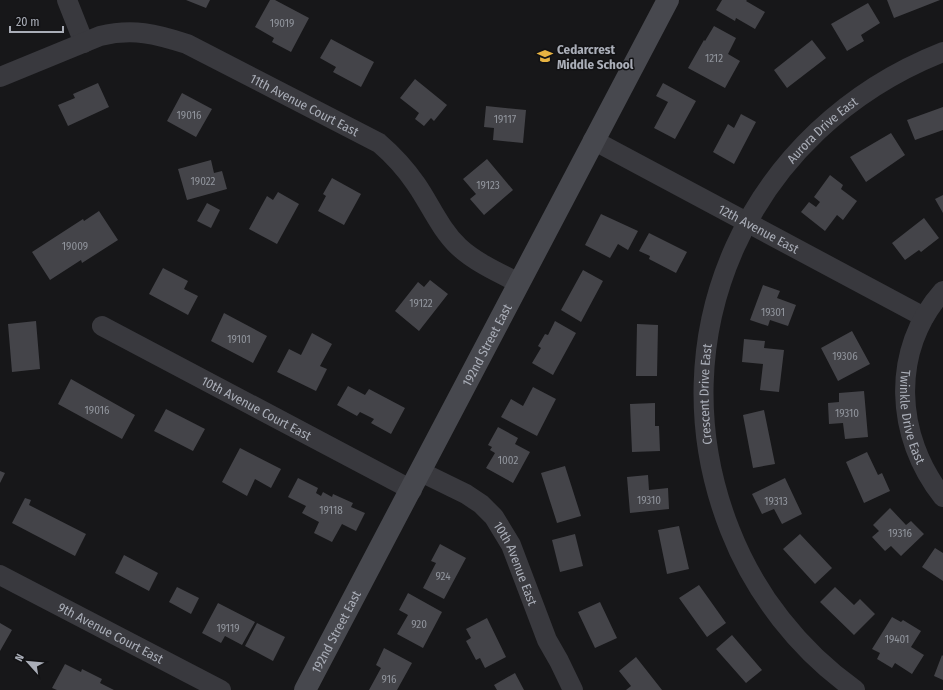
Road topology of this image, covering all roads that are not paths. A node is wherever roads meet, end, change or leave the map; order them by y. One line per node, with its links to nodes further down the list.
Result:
1 (67, 0): 3 (street)
2 (668, 0): 6 (street, 192nd Street East)
3 (84, 43): 5 (street); 8 (street, 11th Avenue Court East)
4 (943, 52): 7 (street, Aurora Drive East)
5 (0, 77)
6 (593, 140): 7 (street, 12th Avenue East); 8 (street, 192nd Street East)
7 (746, 223): 10 (street, 12th Avenue East); 18 (street, Crescent Drive East)
8 (519, 283): 12 (street, 192nd Street East)
9 (943, 290): 10 (street, Twinkle Drive East)
10 (924, 317): 13 (street, Twinkle Drive East)
11 (102, 326): 12 (street, 10th Avenue Court East)
12 (416, 481): 16 (street, 192nd Street East); 17 (street, 10th Avenue East)
13 (943, 497)
14 (0, 575): 15 (street, 9th Avenue Court East)
15 (221, 690)
16 (305, 690)
17 (573, 690)
18 (855, 690)

